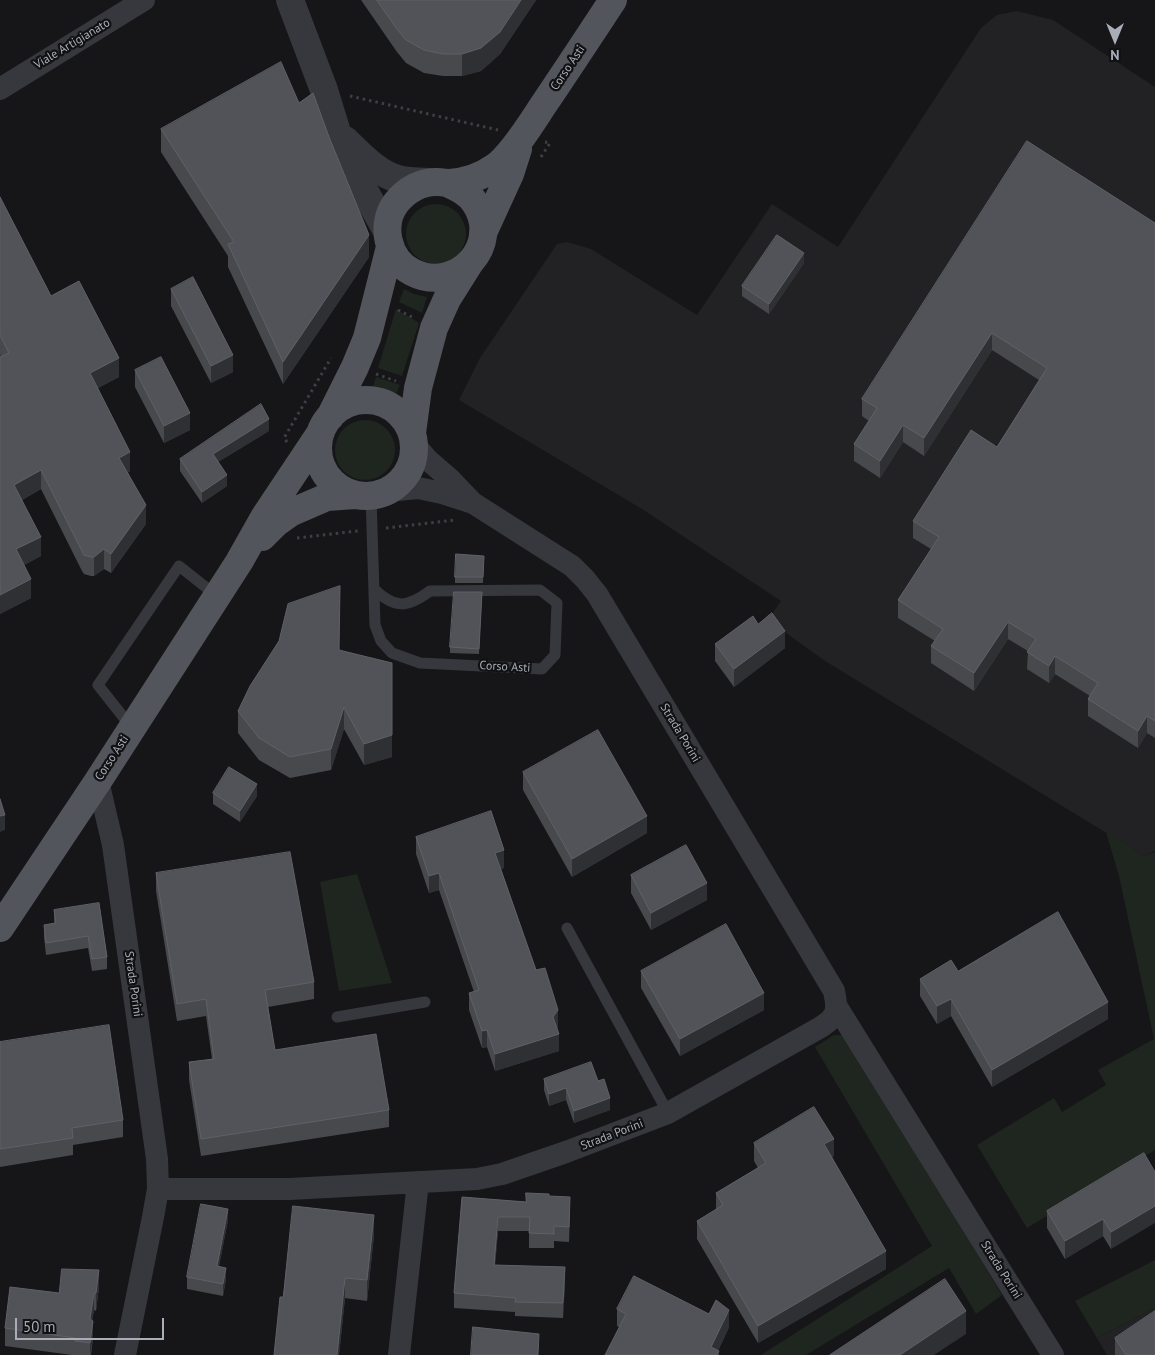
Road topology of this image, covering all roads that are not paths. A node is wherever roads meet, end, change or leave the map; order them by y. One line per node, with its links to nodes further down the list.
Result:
1 (144, 0): 4 (street, Viale Artigianato)
2 (290, 0): 5 (street, Corso Asti)
3 (613, 0): 6 (main road, Corso Asti)
4 (0, 89)
5 (338, 132): 7 (street, Corso Asti); 9 (street, Corso Asti)
6 (523, 136): 7 (main road, Corso Asti); 8 (main road, Corso Asti)
7 (439, 183): 8 (main road); 9 (main road)
8 (483, 233): 10 (main road)
9 (389, 239): 10 (main road); 11 (main road, Corso Asti)
10 (470, 264): 12 (main road)
11 (325, 424): 12 (main road); 13 (main road); 15 (main road, Corso Asti)
12 (413, 439): 13 (main road); 14 (street, Strada Porini)
13 (371, 494): 14 (street, Strada Porini); 15 (main road, Corso Asti); 16 (lane, Corso Asti)
14 (473, 503): 23 (street, Strada Porini)
15 (239, 562): 17 (main road, Corso Asti)
16 (374, 589): 16 (lane, Corso Asti)
17 (217, 596): 18 (main road, Corso Asti); 18 (lane)
18 (132, 728): 19 (main road, Corso Asti)
19 (98, 781): 20 (main road, Corso Asti); 27 (street, Strada Porini)
20 (0, 928)
21 (567, 928): 25 (lane)
22 (425, 1002): 24 (lane)
23 (837, 1007): 25 (street, Strada Porini); 30 (street, Strada Porini)
24 (338, 1017)
25 (668, 1113): 26 (street, Strada Porini)
26 (418, 1182): 27 (street, Strada Porini); 29 (street)
27 (158, 1189): 28 (street, Strada Porini)
28 (125, 1355)
29 (398, 1355)
30 (1053, 1355)

